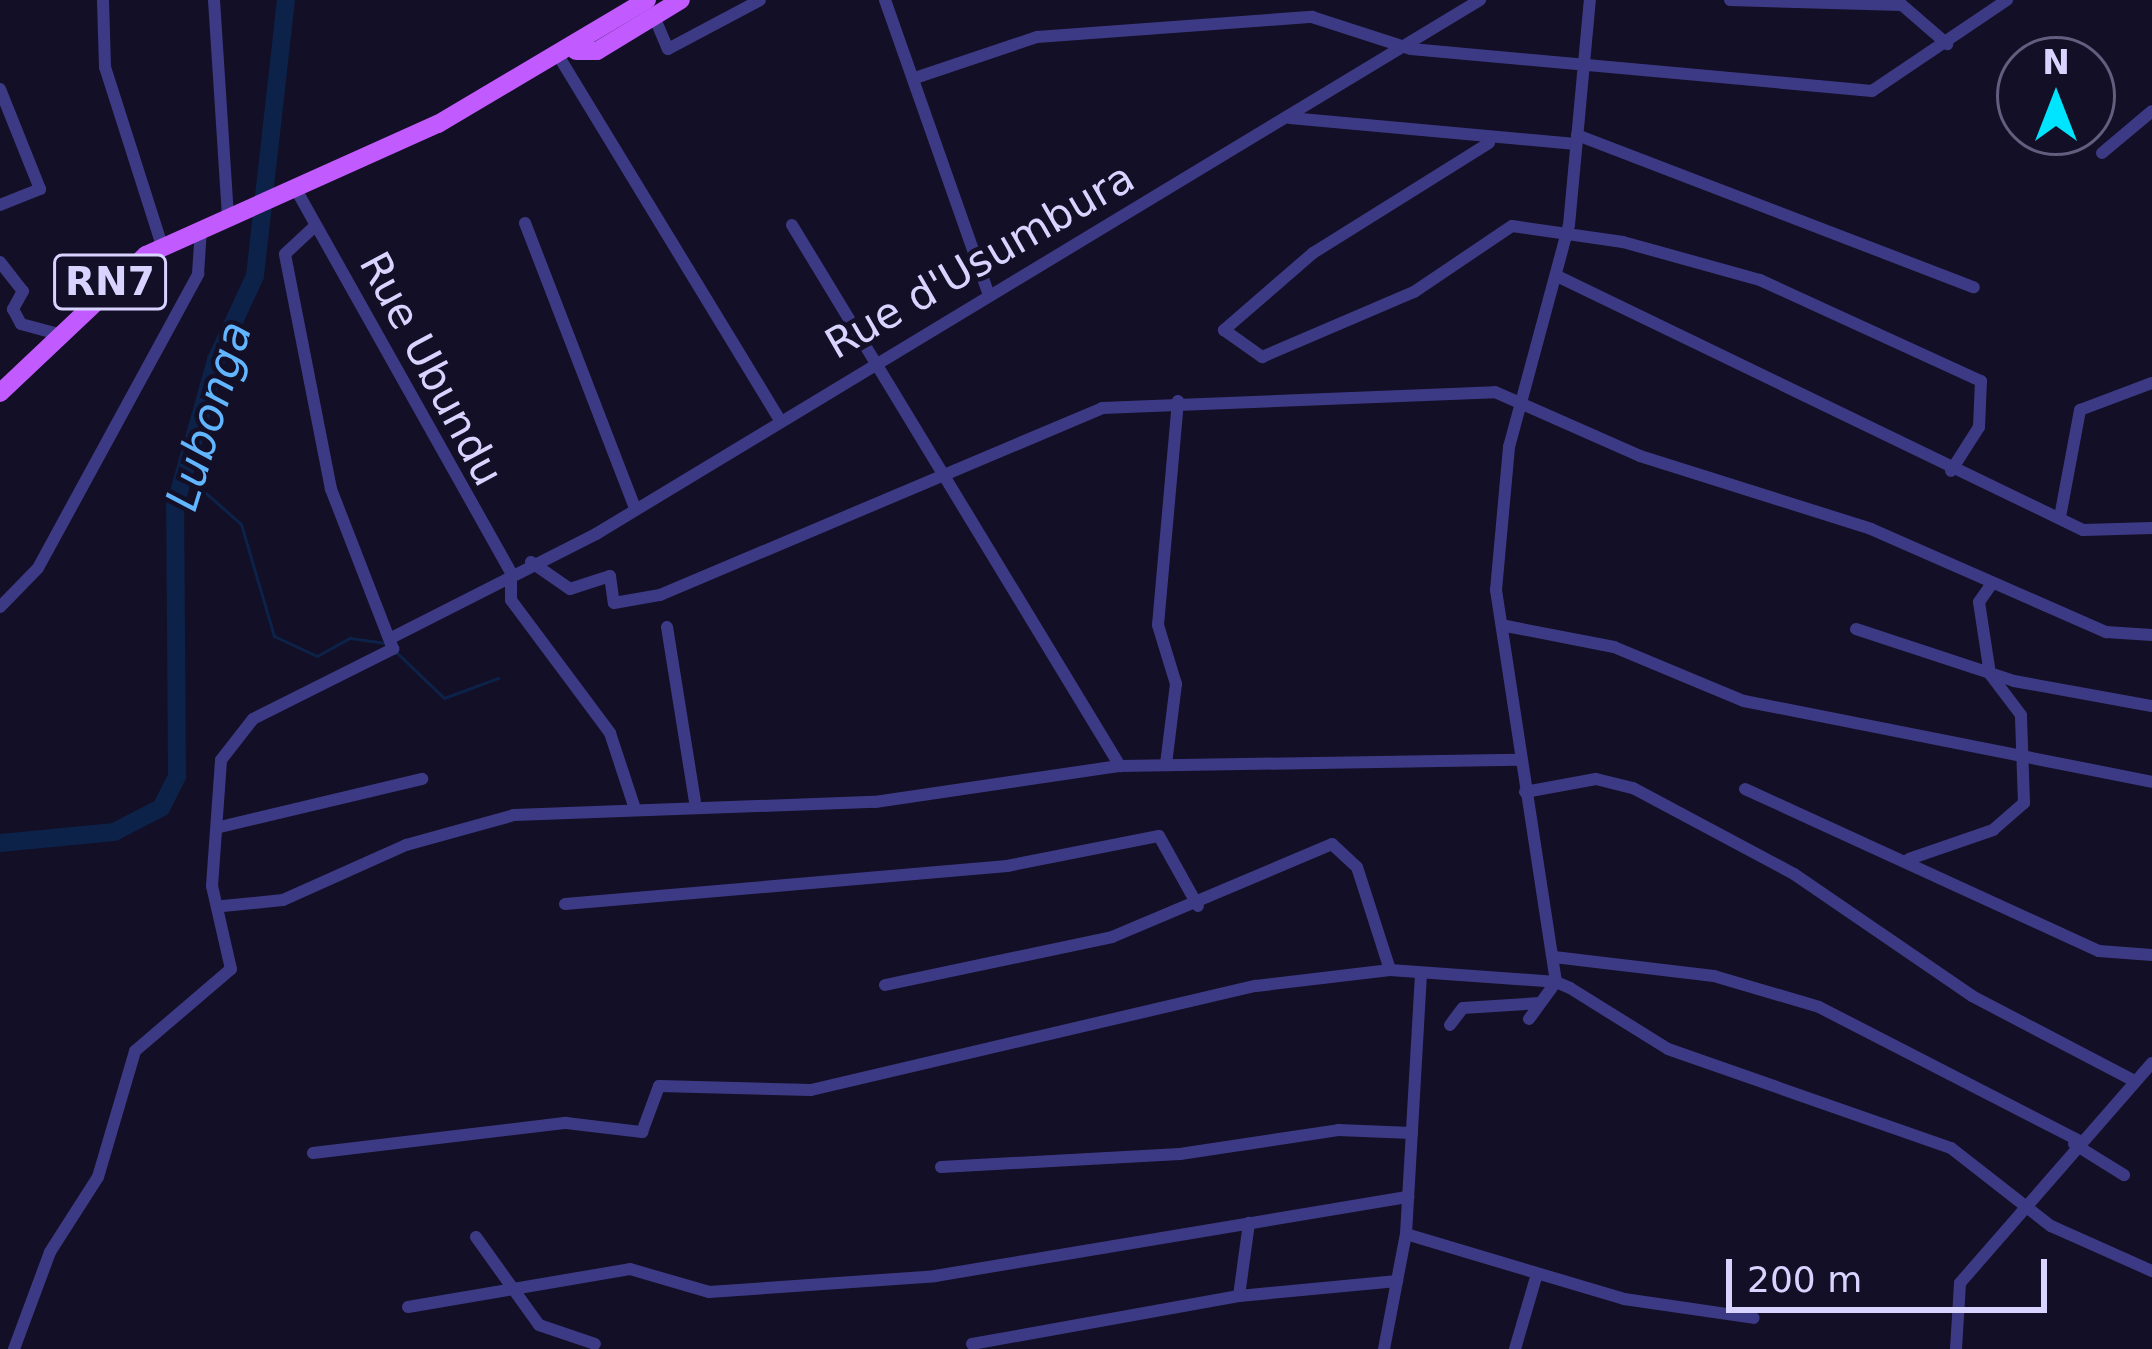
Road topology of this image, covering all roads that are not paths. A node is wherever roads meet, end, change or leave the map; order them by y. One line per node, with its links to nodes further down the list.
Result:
1 (103, 0): 30 (street)
2 (214, 0): 24 (street)
3 (682, 0): 10 (main road, RN7)
4 (760, 0): 10 (street)
5 (886, 0): 15 (street)
6 (1480, 0): 12 (street, Rue d'Usumbura)
7 (1589, 0): 14 (street)
8 (1730, 0): 11 (street)
9 (2007, 0): 11 (street)
10 (646, 4): 13 (main road, RN7)
11 (1947, 44): 14 (street)
12 (1411, 49): 14 (street); 15 (street); 18 (street, Rue d'Usumbura)
13 (568, 55): 22 (main road, RN7); 41 (street)
14 (1586, 67): 19 (street)
15 (915, 78): 34 (street)
16 (0, 89): 23 (street)
17 (2152, 111): 20 (street)
18 (1288, 118): 21 (street); 34 (street, Rue d'Usumbura)
19 (1577, 140): 21 (street); 29 (street); 33 (street)
20 (2116, 141)
21 (1489, 143): 29 (street)
22 (298, 193): 24 (main road, RN7); 26 (street, Rue Ubundu)
23 (0, 205)
24 (228, 218): 28 (main road, RN7)
25 (525, 223): 44 (street)
26 (316, 225): 48 (street, Rue Ubundu); 55 (street)
27 (792, 225): 36 (street)
28 (201, 229): 30 (main road, RN7); 50 (street)
29 (1566, 237): 32 (street); 42 (street)
30 (162, 246): 35 (main road, RN7)
31 (0, 262): 35 (street)
32 (1557, 276): 39 (street); 42 (street)
33 (1974, 287)
34 (988, 295): 36 (street, Rue d'Usumbura)
35 (59, 334): 38 (main road, RN7)
36 (868, 365): 41 (street, Rue d'Usumbura); 43 (street)
37 (2152, 383): 45 (street)
38 (0, 393)
39 (1520, 396): 40 (street); 49 (street); 51 (street)
40 (1178, 401): 43 (street); 60 (street)
41 (779, 418): 44 (street, Rue d'Usumbura)
42 (1952, 471): 45 (street)
43 (944, 482): 47 (street); 61 (street)
44 (634, 505): 47 (street, Rue d'Usumbura)
45 (2060, 517): 46 (street)
46 (2152, 527)
47 (531, 562): 48 (street, Rue d'Usumbura)
48 (511, 573): 55 (street, Rue d'Usumbura); 67 (street, Rue Ubundu)
49 (1990, 585): 54 (street); 56 (street)
50 (0, 607)
51 (1506, 626): 58 (street); 59 (street)
52 (667, 627): 66 (street)
53 (1856, 628): 56 (street)
54 (2152, 635)
55 (392, 637): 68 (street, Rue d'Usumbura)
56 (1990, 674): 57 (street); 58 (street)
57 (2152, 706)
58 (2020, 757): 63 (street); 69 (street)
59 (1518, 760): 60 (street); 65 (street)
60 (1166, 764): 61 (street)
61 (1120, 766): 66 (street)
62 (422, 779): 68 (street)
63 (2152, 782)
64 (1744, 789): 69 (street)
65 (1525, 792): 74 (street); 83 (street)
66 (694, 801): 67 (street)
67 (635, 808): 71 (street)
68 (220, 827): 71 (street)
69 (1909, 859): 73 (street)
70 (565, 904): 72 (street)
71 (224, 906): 103 (street)
72 (1198, 906): 75 (street); 78 (street)
73 (2152, 955)
74 (1554, 957): 77 (street); 85 (street)
75 (1390, 970): 76 (street); 86 (street)
76 (1421, 977): 77 (street); 84 (street)
77 (1556, 982): 79 (street); 90 (street)
78 (885, 985)
79 (1543, 1003): 80 (street); 81 (street)
80 (1529, 1019)
81 (1450, 1025)
82 (2152, 1063): 83 (street)
83 (2133, 1080): 85 (street)
84 (1412, 1133): 87 (street); 89 (street)
85 (2076, 1142): 88 (street); 90 (street)
86 (313, 1153)
87 (941, 1167)
88 (2124, 1175)
89 (1408, 1197): 91 (street); 92 (street)
90 (2029, 1202): 94 (street); 106 (street)
91 (1249, 1222): 97 (street); 98 (street)
92 (1406, 1234): 95 (street); 96 (street)
93 (476, 1237): 97 (street)
94 (2152, 1271)
95 (1536, 1277): 100 (street); 105 (street)
96 (1397, 1281): 98 (street); 104 (street)
97 (511, 1291): 99 (street); 101 (street)
98 (1239, 1296): 102 (street)
99 (408, 1307)
100 (1754, 1318)
101 (596, 1344)
102 (972, 1345)
103 (14, 1349)
104 (1384, 1349)
105 (1515, 1349)
106 (1956, 1349)

